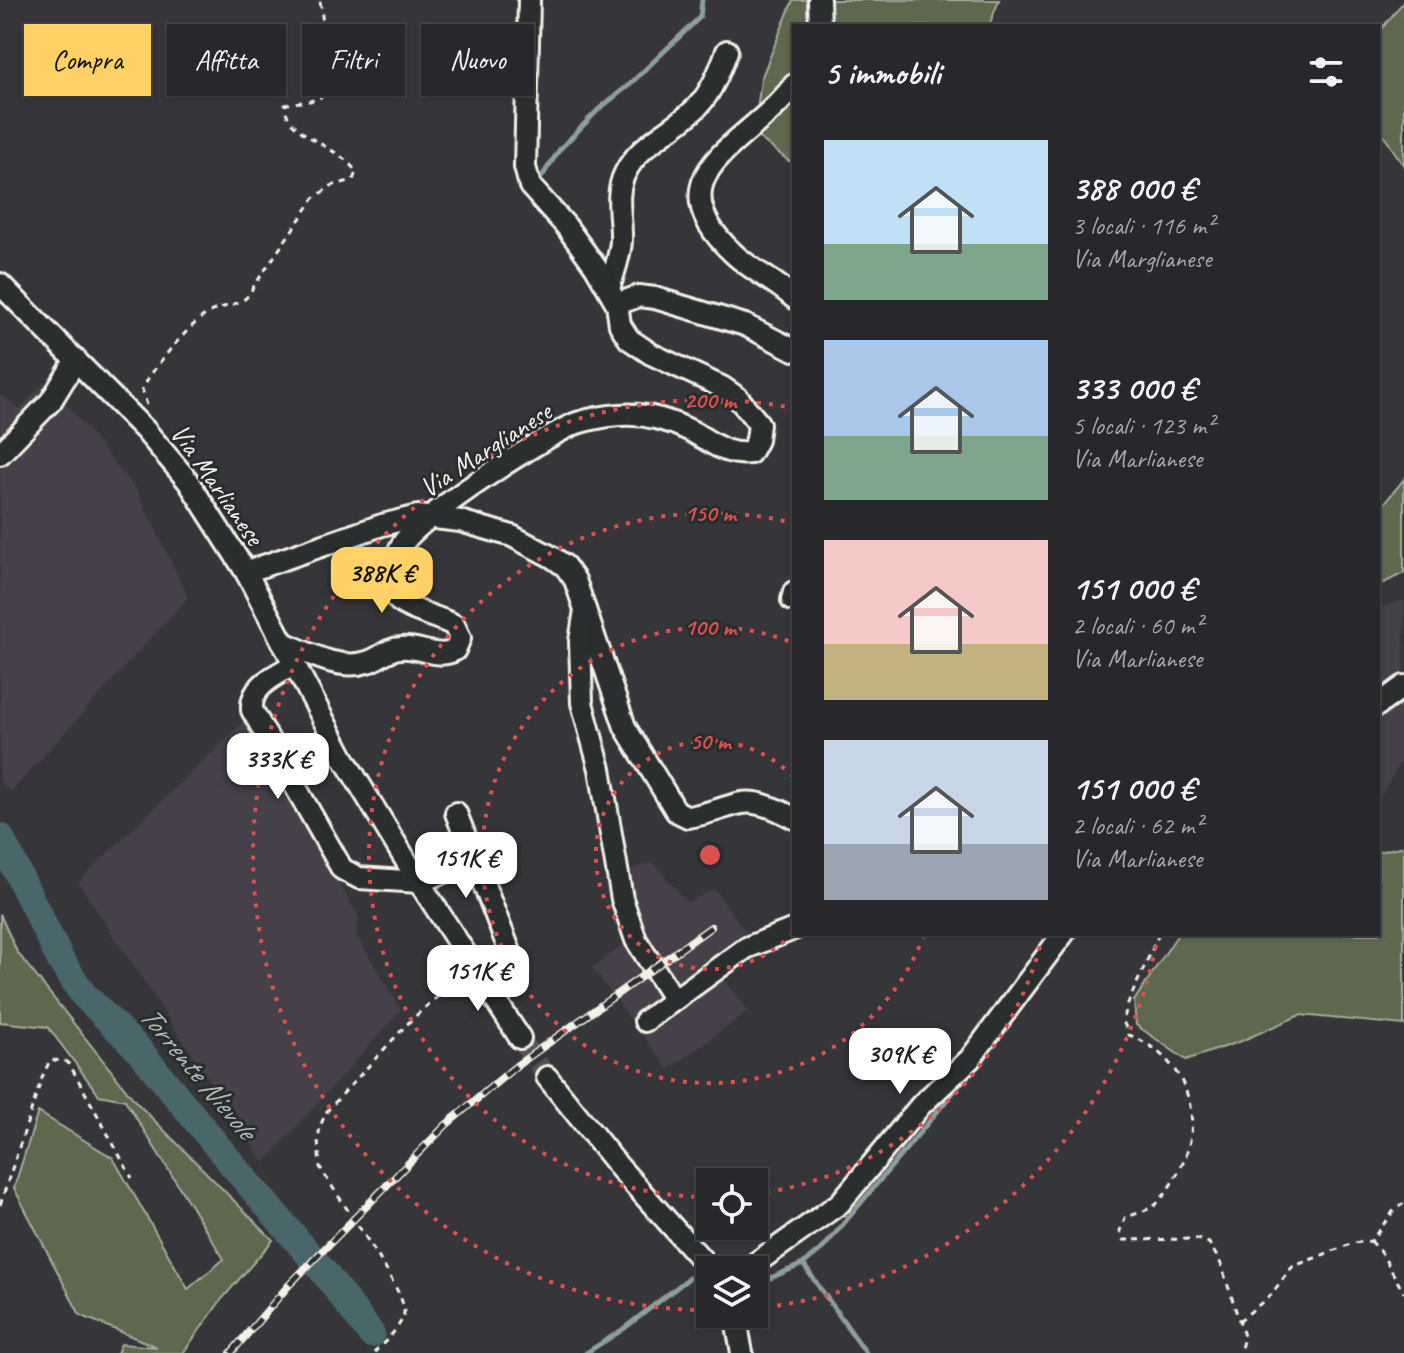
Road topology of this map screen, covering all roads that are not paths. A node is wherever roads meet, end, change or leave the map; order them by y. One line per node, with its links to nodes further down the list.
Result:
1 (529, 0): 7 (street, Via Marglianese)
2 (819, 0): 3 (street)
3 (820, 24)
4 (727, 51): 7 (street)
5 (792, 88): 8 (street)
6 (0, 284): 10 (street, Via Marlianese)
7 (613, 297): 9 (street); 14 (street, Via Marglianese)
8 (792, 297)
9 (792, 349)
10 (76, 360): 11 (street, Via Marlianese); 12 (street)
11 (92, 376): 12 (street); 15 (street, Via Marlianese)
12 (51, 401): 13 (street)
13 (0, 454)
14 (430, 517): 15 (street); 16 (street); 17 (street, Via Marglianese)
15 (246, 572): 17 (street, Via Marlianese)
16 (586, 606): 22 (street); 28 (street)
17 (284, 643): 18 (street, Via Marlianese)
18 (295, 664): 24 (street, Via Marlianese); 24 (street)
19 (1404, 686): 20 (street)
20 (1380, 704)
21 (456, 813): 23 (street)
22 (792, 817)
23 (474, 860): 24 (street); 27 (street)
24 (419, 882): 30 (street, Via Marlianese)
25 (792, 930): 28 (street)
26 (1062, 936): 33 (street)
27 (517, 970)
28 (674, 1000): 29 (street)
29 (645, 1021)
30 (520, 1038)
31 (547, 1077): 32 (street)
32 (698, 1256)
33 (768, 1256)
34 (738, 1328): 35 (street)
35 (742, 1353)

